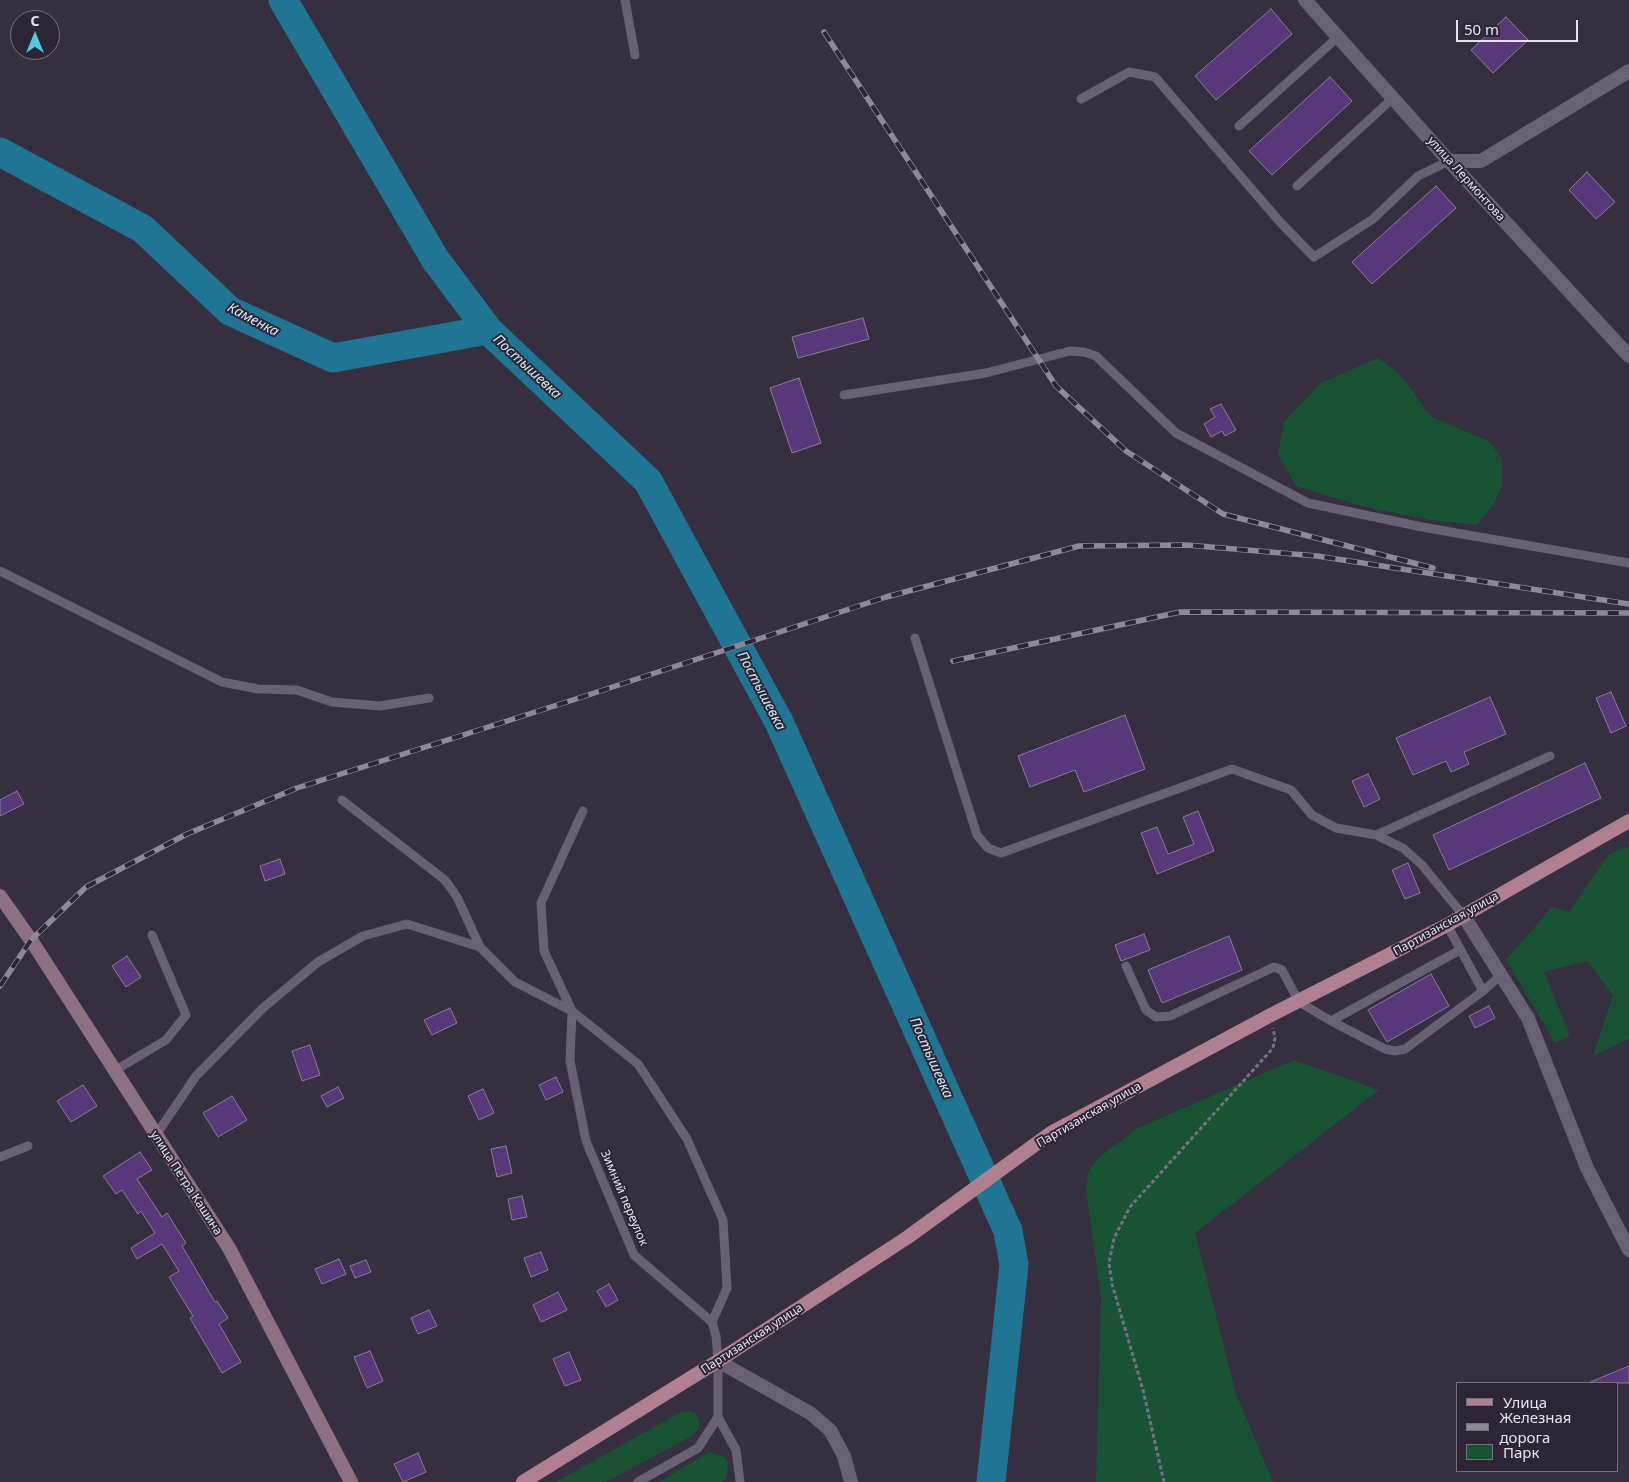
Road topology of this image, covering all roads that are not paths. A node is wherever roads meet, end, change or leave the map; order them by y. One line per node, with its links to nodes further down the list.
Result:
1 (625, 0): 4 (lane)
2 (1305, 0): 3 (street, улица Лермонтова)
3 (1338, 37): 6 (street, улица Лермонтова); 8 (lane)
4 (635, 55)
5 (1629, 71): 9 (street)
6 (1393, 98): 9 (street, улица Лермонтова); 10 (lane)
7 (1081, 99): 9 (lane)
8 (1239, 126)
9 (1449, 161): 11 (street, улица Лермонтова)
10 (1296, 186)
11 (1629, 356)
12 (844, 395): 13 (lane)
13 (1629, 563)
14 (0, 571): 16 (lane)
15 (914, 638): 21 (lane)
16 (429, 698)
17 (1550, 756): 21 (lane)
18 (342, 800): 26 (lane)
19 (583, 811): 32 (lane)
20 (1629, 822): 23 (main road, Партизанская улица)
21 (1376, 835): 23 (lane)
22 (0, 896): 34 (main road, улица Петра Кашина)
23 (1463, 915): 24 (main road, Партизанская улица); 29 (street)
24 (1447, 925): 27 (lane); 31 (main road, Партизанская улица)
25 (152, 936): 34 (lane)
26 (480, 947): 32 (lane); 35 (lane)
27 (1460, 950): 30 (lane); 33 (lane)
28 (1126, 966): 31 (lane)
29 (1502, 974): 30 (lane); 38 (street)
30 (1483, 991): 33 (lane)
31 (1299, 1002): 33 (lane); 40 (main road, Партизанская улица)
32 (572, 1011): 39 (lane, Зимний переулок); 39 (lane)
33 (1331, 1021)
34 (114, 1070): 35 (main road, улица Петра Кашина)
35 (156, 1135): 42 (main road, улица Петра Кашина)
36 (28, 1146): 37 (lane)
37 (0, 1157)
38 (1629, 1250)
39 (712, 1322): 40 (lane)
40 (718, 1361): 41 (lane); 43 (main road, Партизанская улица); 46 (street)
41 (718, 1417): 44 (lane); 45 (lane)
42 (350, 1482)
43 (523, 1482)
44 (638, 1482)
45 (740, 1482)
46 (851, 1482)

